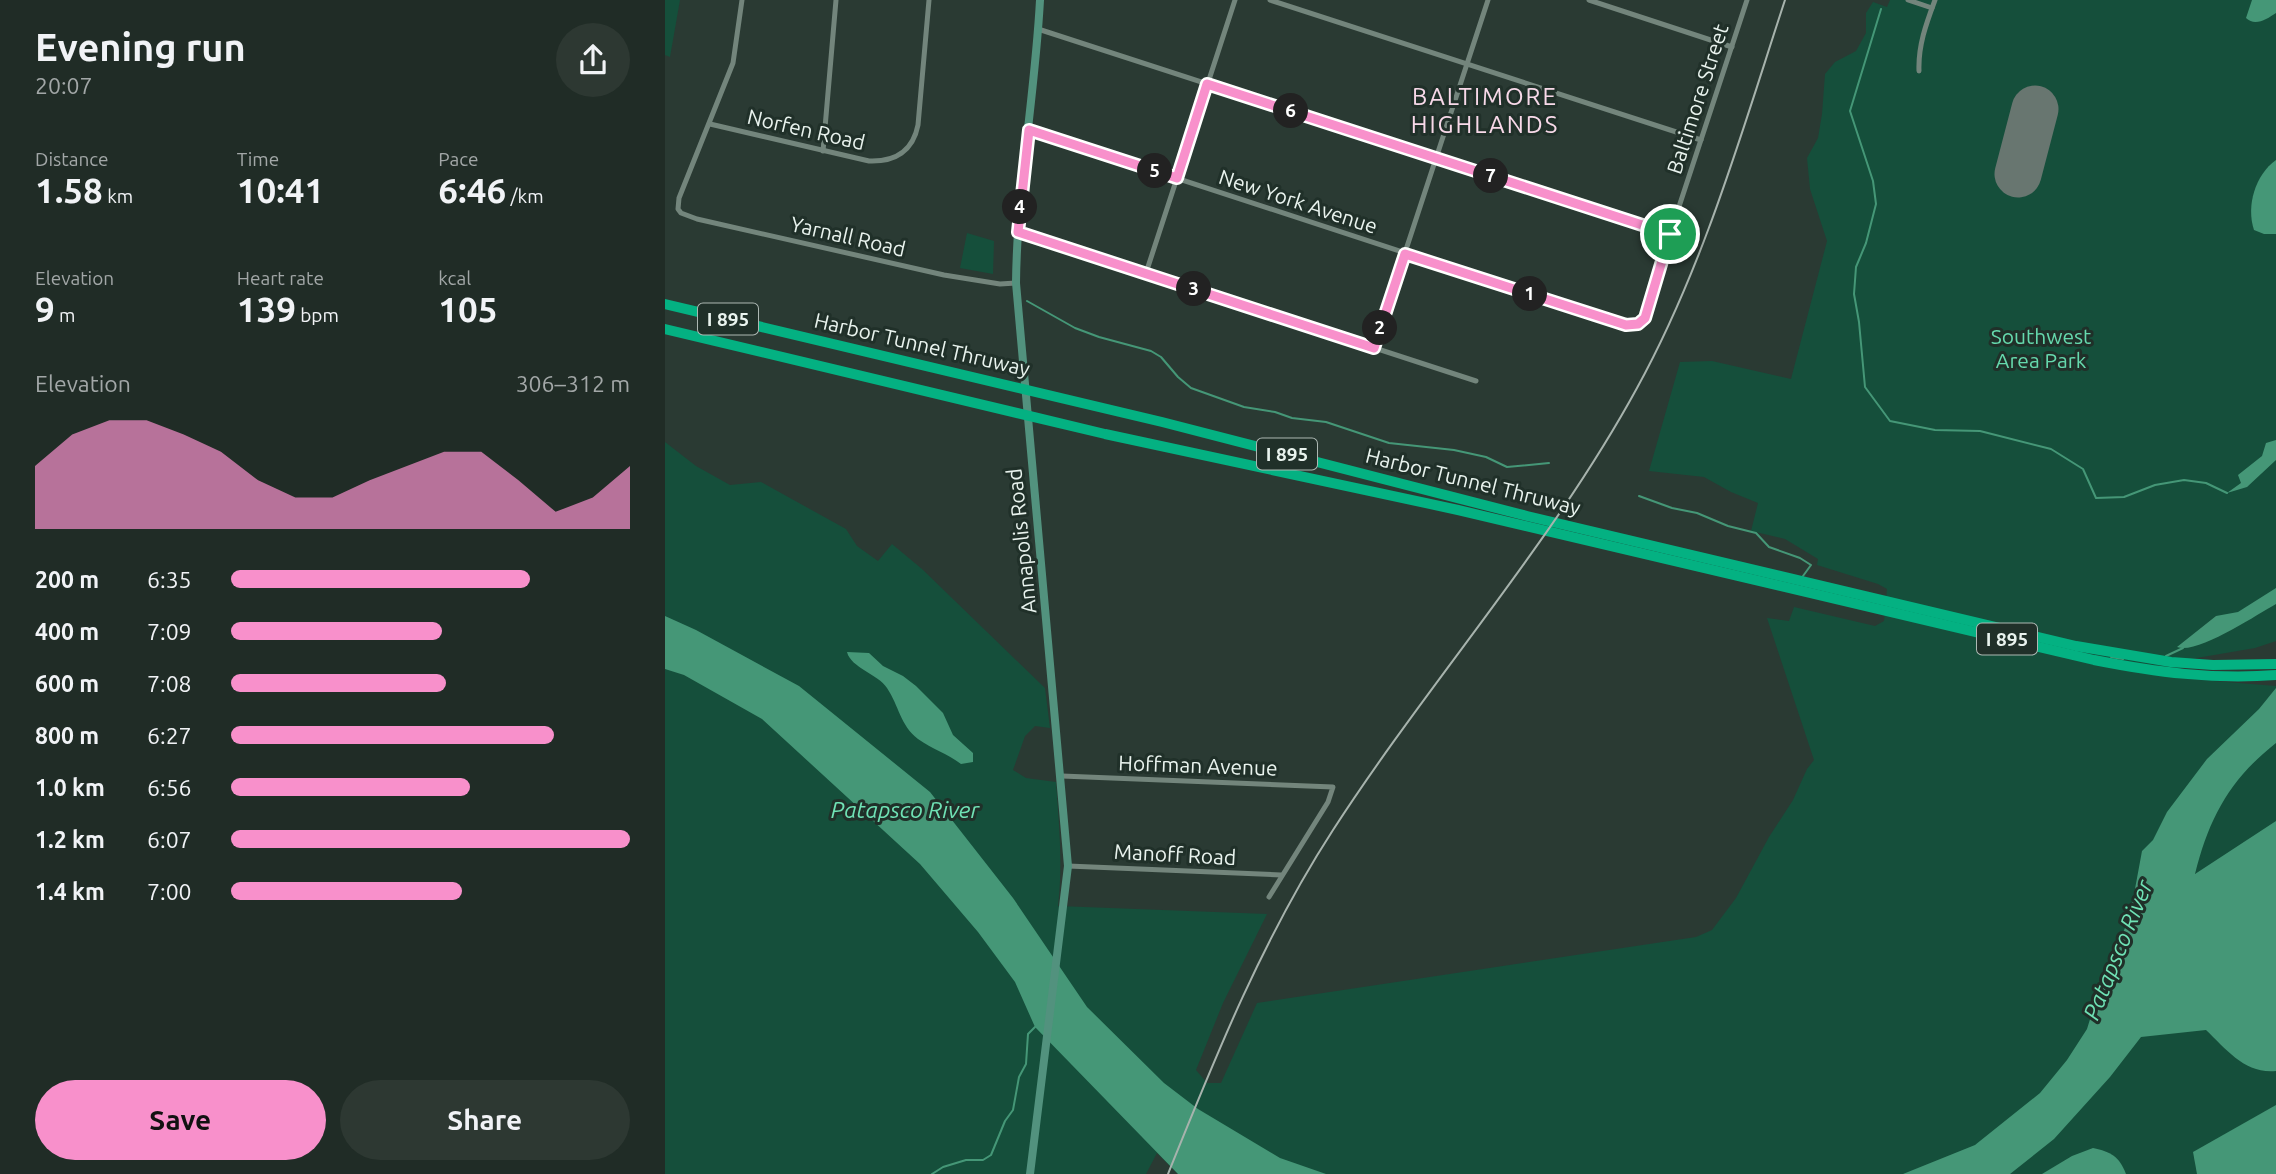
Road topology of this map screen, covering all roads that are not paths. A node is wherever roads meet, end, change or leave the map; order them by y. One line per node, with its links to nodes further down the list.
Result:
1 (742, 0): 18 (street)
2 (836, 0): 21 (street)
3 (929, 0): 21 (street, Norfen Road)
4 (1039, 0): 13 (main road, Annapolis Road)
5 (1235, 0): 17 (street)
6 (1271, 0): 15 (street)
7 (1488, 0): 15 (street)
8 (1589, 0): 14 (street)
9 (1747, 0): 14 (street, Baltimore Street)
10 (1908, 0): 12 (street)
11 (1935, 0): 12 (street)
12 (1932, 8): 16 (street)
13 (1038, 29): 17 (street); 19 (main road, Annapolis Road)
14 (1732, 47): 20 (street, Baltimore Street)
15 (1467, 64): 20 (street); 22 (street)
16 (1919, 71)
17 (1207, 84): 22 (street); 23 (street)
18 (710, 124): 21 (street, Norfen Road); 28 (street, Yarnall Road)
19 (1029, 130): 23 (street, New York Avenue); 24 (main road, Annapolis Road)
20 (1701, 140): 25 (street, Baltimore Street)
21 (823, 150)
22 (1436, 158): 25 (street); 26 (street)
23 (1177, 178): 26 (street, New York Avenue); 27 (street)
24 (1018, 232): 27 (street); 28 (main road, Annapolis Road)
25 (1670, 234): 30 (street, Baltimore Street)
26 (1405, 254): 30 (street, New York Avenue); 32 (street)
27 (1146, 273): 32 (street)
28 (1016, 283): 38 (main road, Annapolis Road)
29 (665, 304): 34 (highway, Harbor Tunnel Thruway / I 895)
30 (1638, 324)
31 (665, 330): 34 (highway, Harbor Tunnel Thruway / I 895)
32 (1374, 348): 33 (street)
33 (1476, 381)
34 (1524, 521): 35 (highway, Harbor Tunnel Thruway / I 895)
35 (1743, 572): 36 (highway, Harbor Tunnel Thruway / I 895); 37 (highway, Harbor Tunnel Thruway / I 895)
36 (2276, 664)
37 (2276, 675)
38 (1062, 776): 39 (main road, Annapolis Road); 40 (street, Hoffman Avenue)
39 (1068, 866): 40 (street, Manoff Road); 42 (main road, Annapolis Road)
40 (1280, 876): 41 (street)
41 (1269, 897)
42 (1030, 1174)

